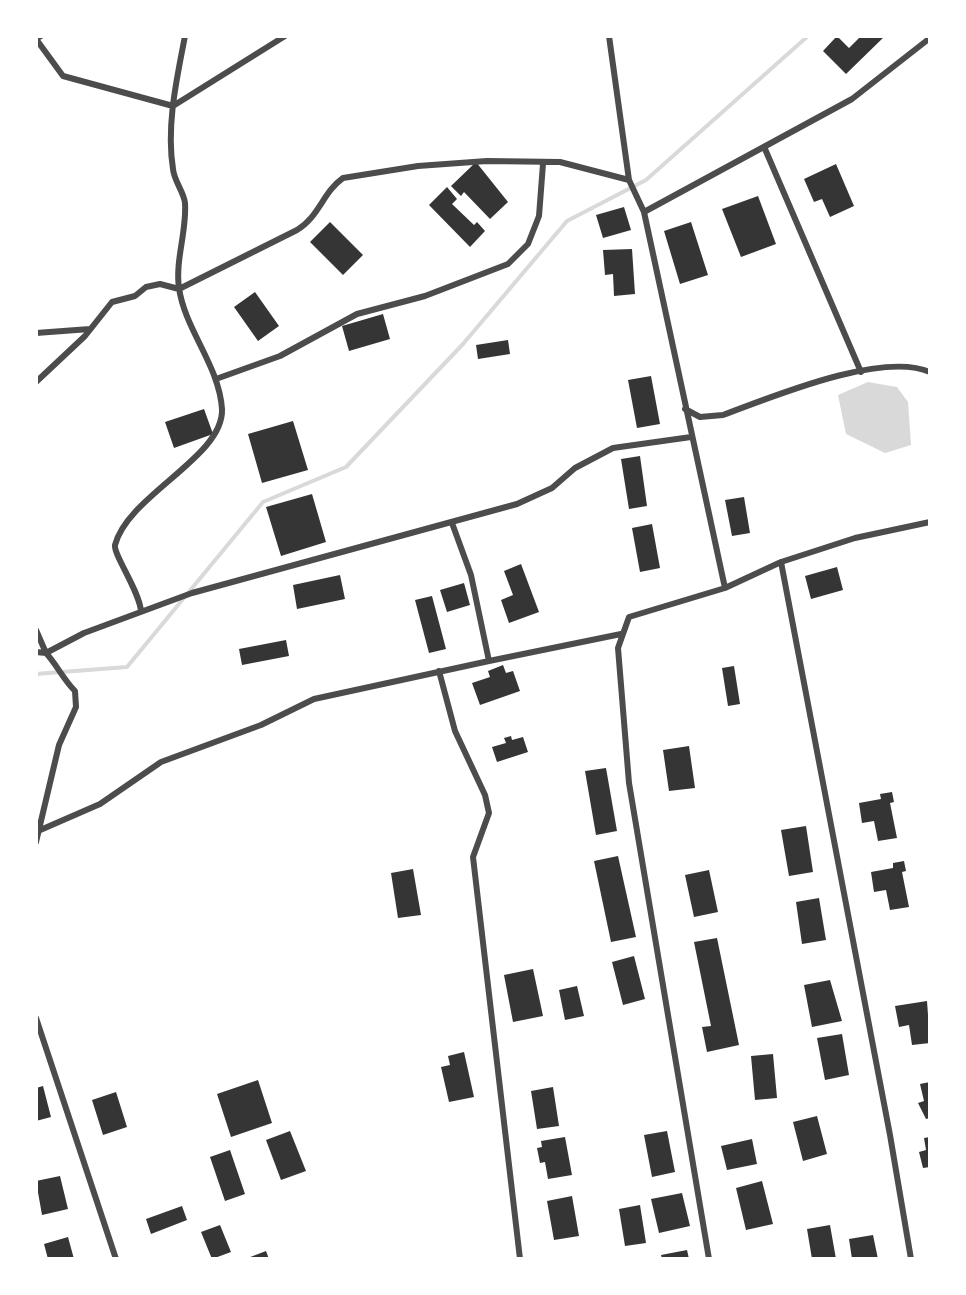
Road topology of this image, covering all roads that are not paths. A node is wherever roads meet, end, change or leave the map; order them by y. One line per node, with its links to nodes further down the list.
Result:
1 (185, 36): 6 (street)
2 (285, 36): 6 (street)
3 (609, 36): 9 (street)
4 (38, 38): 6 (street)
5 (930, 38): 7 (street)
6 (173, 106): 11 (street)
7 (765, 149): 10 (street); 14 (street)
8 (543, 164): 9 (street); 11 (street); 16 (street)
9 (629, 180): 10 (street)
10 (644, 212): 18 (street)
11 (179, 289): 12 (street); 16 (street)
12 (90, 329): 13 (street); 17 (street)
13 (36, 333)
14 (861, 372): 15 (street); 18 (street)
15 (930, 372)
16 (216, 379): 24 (street)
17 (36, 382)
18 (684, 409): 19 (street)
19 (691, 437): 21 (street); 23 (street)
20 (930, 522): 22 (street)
21 (452, 523): 24 (street); 29 (street)
22 (781, 562): 23 (street); 37 (street)
23 (725, 588): 26 (street)
24 (141, 611): 28 (street)
25 (36, 630): 28 (street)
26 (621, 634): 29 (street); 36 (street)
27 (36, 652): 28 (street)
28 (46, 653): 31 (street)
29 (489, 661): 30 (street)
30 (439, 671): 31 (street); 35 (street)
31 (38, 831): 32 (street)
32 (36, 842)
33 (36, 1018): 34 (street)
34 (116, 1259)
35 (520, 1259)
36 (709, 1259)
37 (911, 1259)

